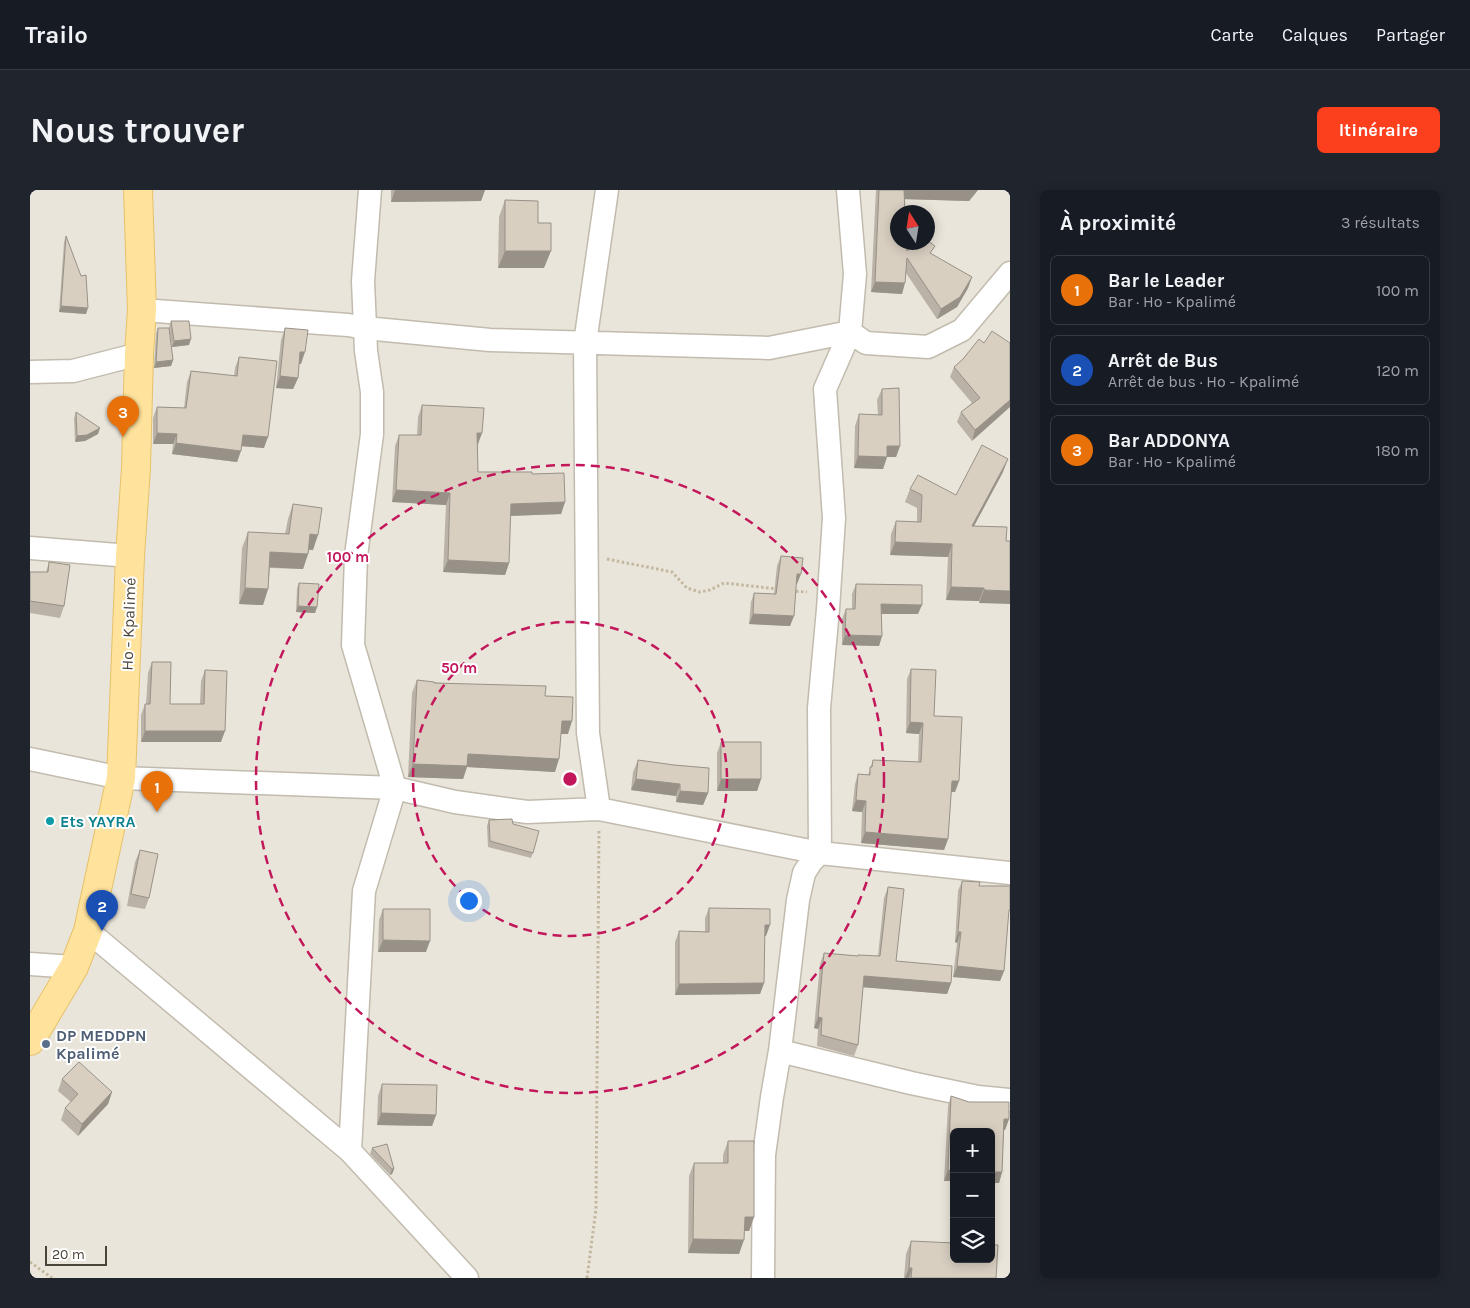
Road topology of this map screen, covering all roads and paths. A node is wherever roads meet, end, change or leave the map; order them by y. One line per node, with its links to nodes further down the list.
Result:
1 (138, 190): 6 (main road, Ho - Kpalimé)
2 (370, 190): 7 (street)
3 (607, 190): 9 (street)
4 (848, 190): 8 (street)
5 (1010, 273): 8 (street)
6 (142, 310): 7 (street); 10 (main road, Ho - Kpalimé)
7 (365, 328): 9 (street); 18 (street)
8 (850, 332): 9 (street); 15 (street)
9 (585, 343): 14 (street)
10 (139, 354): 11 (street); 13 (main road, Ho - Kpalimé)
11 (30, 372)
12 (30, 548): 13 (street)
13 (130, 556): 17 (main road, Ho - Kpalimé)
14 (587, 556): 15 (path); 19 (street)
15 (829, 595): 20 (street)
16 (30, 759): 17 (street)
17 (122, 778): 18 (street); 22 (main road, Ho - Kpalimé)
18 (395, 788): 19 (street); 28 (street)
19 (599, 809): 20 (street); 32 (path)
20 (820, 853): 21 (street); 26 (street)
21 (1010, 873)
22 (88, 931): 24 (main road, Ho - Kpalimé); 28 (street)
23 (30, 964): 24 (street)
24 (74, 966): 25 (main road, Ho - Kpalimé)
25 (30, 1041)
26 (780, 1051): 27 (street); 33 (street)
27 (1010, 1100)
28 (350, 1151): 31 (street)
29 (30, 1262): 30 (path)
30 (52, 1278)
31 (466, 1278)
32 (587, 1278)
33 (763, 1278)

